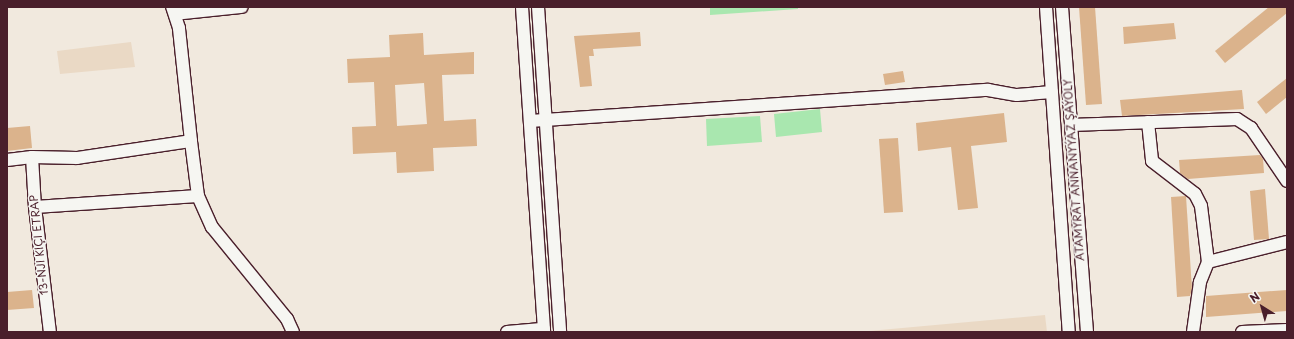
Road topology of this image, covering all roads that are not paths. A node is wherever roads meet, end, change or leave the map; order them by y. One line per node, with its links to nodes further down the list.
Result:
1 (242, 7): 6 (street)
2 (522, 7): 9 (street)
3 (538, 7): 8 (street)
4 (1046, 7): 7 (street, ATAMYRAT ANNANYÝAZ ŞAÝOLY)
5 (1062, 7): 11 (street, ATAMYRAT ANNANYÝAZ ŞAÝOLY)
6 (174, 10): 12 (street)
7 (1052, 92): 8 (street); 26 (street, ATAMYRAT ANNANYÝAZ ŞAÝOLY)
8 (545, 118): 9 (street); 25 (street)
9 (530, 121): 20 (street)
10 (1148, 122): 11 (street); 15 (street); 19 (street)
11 (1071, 125): 27 (street, ATAMYRAT ANNANYÝAZ ŞAÝOLY)
12 (191, 141): 13 (street); 16 (street)
13 (32, 157): 14 (street); 17 (street, 13-NJI KIÇI ETRAP)
14 (7, 160)
15 (1287, 181)
16 (198, 196): 17 (street); 23 (street)
17 (35, 207): 22 (street, 13-NJI KIÇI ETRAP)
18 (1287, 242): 19 (street)
19 (1208, 262): 28 (street)
20 (544, 330): 24 (street)
21 (1287, 330): 29 (street)
22 (50, 332)
23 (293, 332)
24 (507, 332)
25 (560, 332)
26 (1069, 332)
27 (1087, 332)
28 (1193, 332)
29 (1242, 332)

